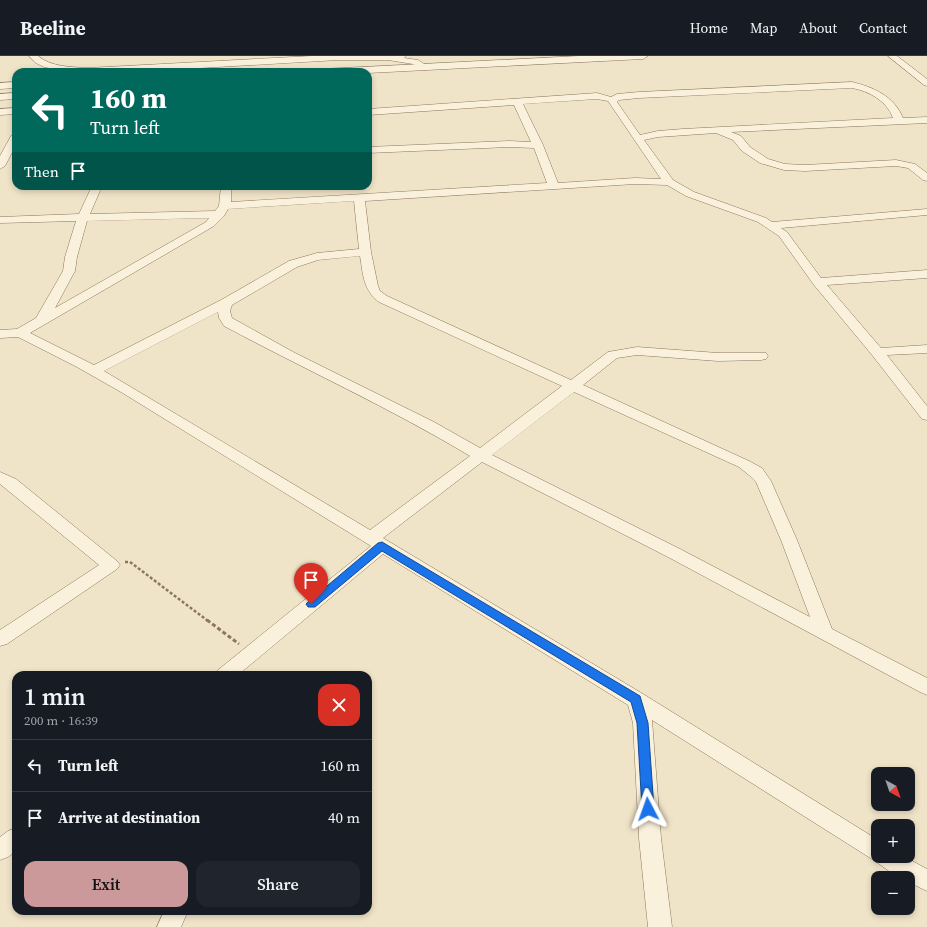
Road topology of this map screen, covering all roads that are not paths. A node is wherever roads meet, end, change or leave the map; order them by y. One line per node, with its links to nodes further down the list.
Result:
1 (34, 56): 9 (street)
2 (402, 56): 5 (street)
3 (642, 56): 7 (street)
4 (893, 56): 8 (street); 13 (street)
5 (380, 58): 6 (street); 7 (street)
6 (256, 62): 10 (street); 11 (street)
7 (425, 67): 12 (street)
8 (921, 67)
9 (66, 68)
10 (155, 68)
11 (269, 68)
12 (372, 70)
13 (927, 83)
14 (12, 85): 15 (street)
15 (0, 86)
16 (12, 96): 17 (street)
17 (0, 97)
18 (613, 100): 19 (street); 24 (street); 26 (street)
19 (517, 102): 22 (street); 28 (street)
20 (12, 111): 21 (street)
21 (0, 112)
22 (372, 112)
23 (927, 120): 24 (street)
24 (898, 121): 25 (street)
25 (713, 130): 26 (street); 31 (street)
26 (638, 138): 32 (street)
27 (12, 144): 30 (street)
28 (538, 145): 29 (street); 33 (street)
29 (372, 150)
30 (0, 166)
31 (927, 178)
32 (669, 182): 33 (street); 41 (street)
33 (554, 187): 36 (street)
34 (95, 190): 39 (street)
35 (225, 190): 37 (street)
36 (359, 199): 37 (street); 42 (street)
37 (222, 210): 39 (street); 46 (street)
38 (927, 212): 41 (street)
39 (83, 217): 40 (street); 46 (street)
40 (0, 220)
41 (772, 225): 44 (street)
42 (365, 252): 45 (street); 53 (street)
43 (927, 274): 44 (street)
44 (818, 282): 50 (street)
45 (226, 303): 52 (street); 55 (street)
46 (41, 321): 47 (street)
47 (20, 333): 48 (street); 52 (street)
48 (0, 334)
49 (927, 349): 50 (street)
50 (877, 352): 54 (street)
51 (761, 356): 53 (street)
52 (94, 370): 57 (street)
53 (572, 386): 55 (street); 58 (street)
54 (927, 416)
55 (480, 455): 57 (street); 58 (street)
56 (0, 477): 59 (street)
57 (376, 542): 60 (street); 62 (street)
58 (825, 633): 61 (street)
59 (0, 639)
60 (230, 671)
61 (927, 687)
62 (636, 700): 64 (street); 70 (street)
63 (12, 841): 65 (street)
64 (871, 848)
65 (0, 850)
66 (896, 863): 67 (street)
67 (927, 880)
68 (174, 915): 69 (street)
69 (169, 927)
70 (660, 927)

